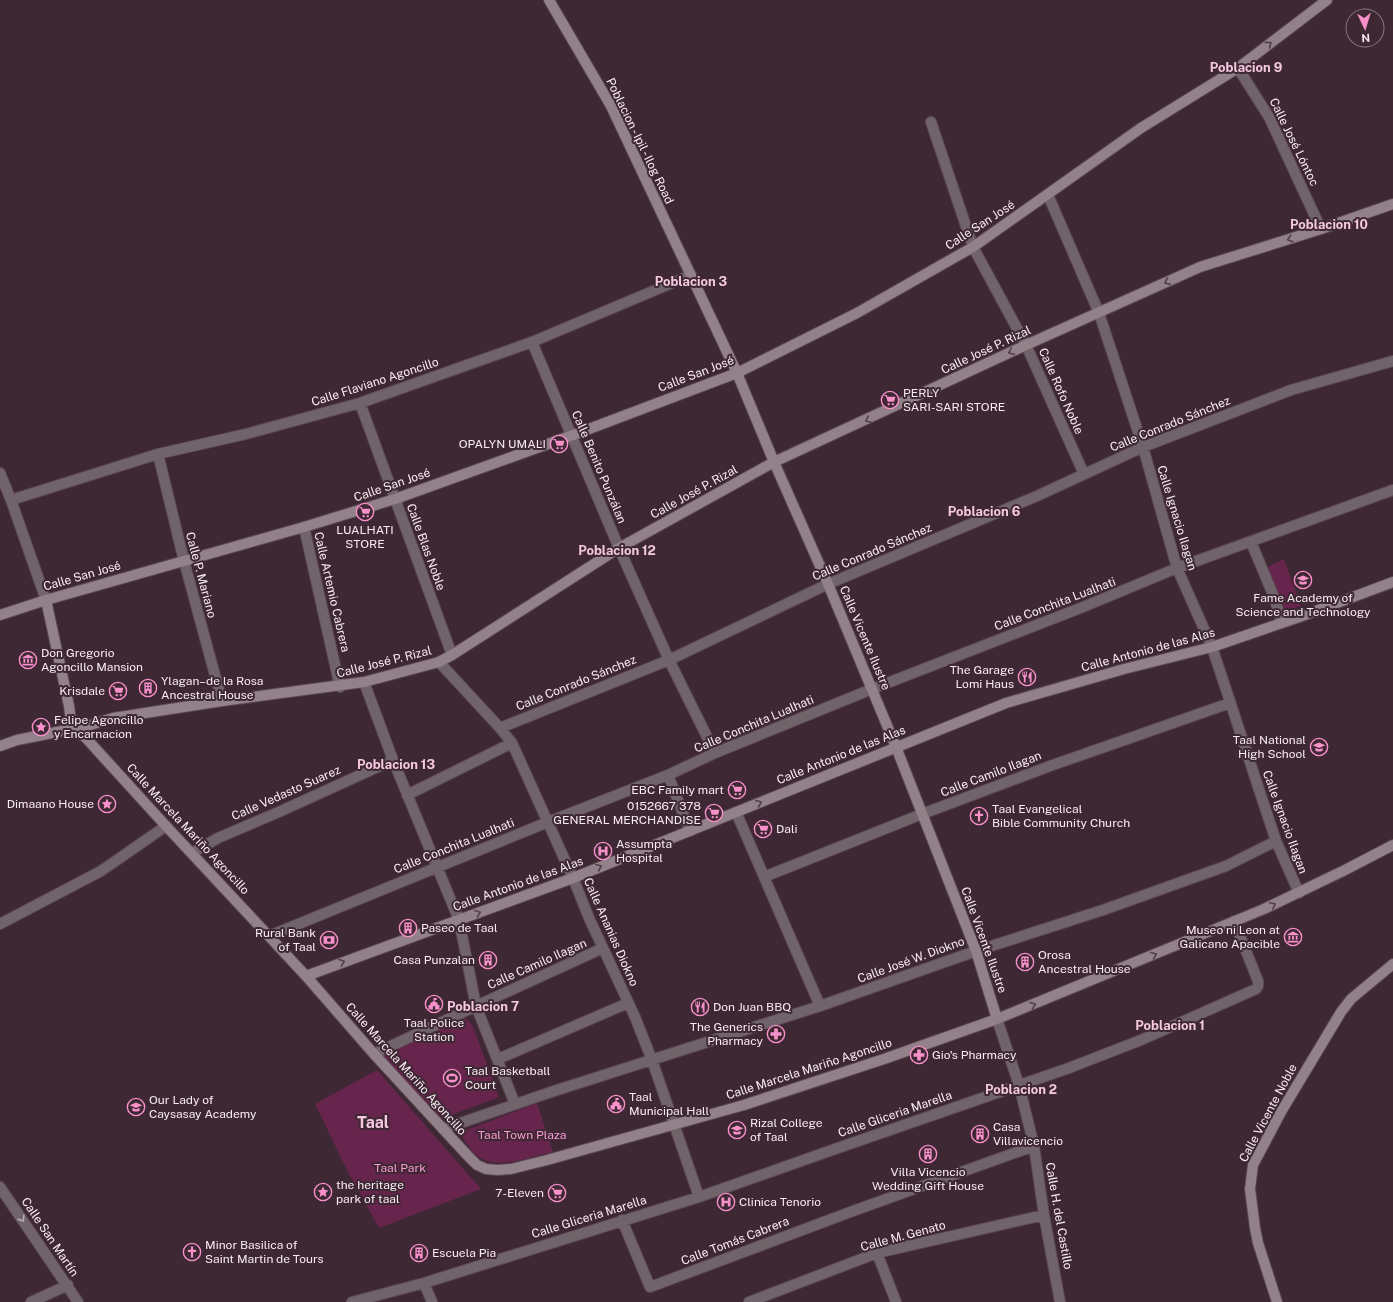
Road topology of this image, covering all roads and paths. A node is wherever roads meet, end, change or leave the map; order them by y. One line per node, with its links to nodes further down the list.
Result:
1 (549, 0): 9 (street, Poblacion - Ipil - Ilog Road)
2 (1327, 0): 3 (street, Calle San José, one-way to 2)
3 (1238, 68): 5 (street, Calle San José); 7 (street, Calle José Lóntoc)
4 (930, 122): 8 (street, Calle Rofo Noble)
5 (1048, 195): 8 (street, Calle San José); 10 (street, Calle Ignacio Ilagan)
6 (1393, 204): 7 (street, Calle José P. Rizal)
7 (1322, 229): 10 (street, Calle José P. Rizal, one-way to 10)
8 (972, 247): 12 (street, Calle Rofo Noble); 14 (street, Calle San José)
9 (691, 275): 11 (street, Calle Flaviano Agoncillo); 14 (street, Calle Vicente Ilustre)
10 (1099, 312): 12 (street, Calle José P. Rizal); 17 (street, Calle Ignacio Ilagan)
11 (532, 342): 15 (street, Calle Flaviano Agoncillo); 16 (street, Calle Benito Punzálan)
12 (1026, 345): 19 (street, Calle José P. Rizal, one-way to 19); 21 (street, Calle Rofo Noble)
13 (1393, 361): 17 (street, Calle Conrado Sánchez)
14 (737, 373): 16 (street, Calle San José); 19 (street, Calle Vicente Ilustre)
15 (360, 403): 18 (street, Calle Flaviano Agoncillo); 23 (street, Calle Blas Noble)
16 (573, 435): 23 (street, Calle San José); 27 (street, Calle Benito Punzálan)
17 (1143, 447): 21 (street, Calle Conrado Sánchez); 29 (street, Calle Ignacio Ilagan)
18 (158, 454): 24 (street, Calle Flaviano Agoncillo); 28 (street, Calle P. Mariano)
19 (774, 462): 27 (street, Calle José P. Rizal); 31 (street, Calle Vicente Ilustre)
20 (0, 473): 24 (street)
21 (1084, 474): 31 (street, Calle Conrado Sánchez)
22 (1393, 490): 26 (street, Calle Conchita Lualhati)
23 (395, 499): 25 (street, Calle San José); 36 (street, Calle Blas Noble)
24 (11, 500): 32 (street)
25 (304, 527): 28 (street, Calle San José); 40 (street, Calle Artemio Cabrera)
26 (1251, 542): 29 (street, Calle Conchita Lualhati); 34 (street)
27 (619, 548): 36 (street, Calle José P. Rizal); 37 (street, Calle Benito Punzálan)
28 (184, 560): 32 (street, Calle San José); 42 (street, Calle P. Mariano)
29 (1176, 568): 35 (street, Calle Ignacio Ilagan); 41 (street, Calle Conchita Lualhati)
30 (1393, 582): 34 (street, Calle Antonio de las Alas)
31 (828, 584): 37 (street, Calle Conrado Sánchez); 41 (street, Calle Vicente Ilustre)
32 (46, 600): 33 (street, Calle San José); 45 (street)
33 (0, 616)
34 (1282, 623): 35 (street, Calle Antonio de las Alas)
35 (1212, 647): 43 (street, Calle Ignacio Ilagan); 48 (street, Calle Antonio de las Alas)
36 (452, 655): 38 (street, Calle José P. Rizal)
37 (669, 660): 44 (street, Calle Conrado Sánchez); 49 (street, Calle Benito Punzálan)
38 (439, 662): 39 (street, Calle José P. Rizal); 44 (street, Calle Ananias Diokno)
39 (364, 682): 40 (street, Calle José P. Rizal); 50 (street)
40 (340, 687): 42 (street, Calle José P. Rizal)
41 (872, 689): 48 (street, Calle Vicente Ilustre); 49 (street, Calle Conchita Lualhati)
42 (222, 701): 45 (street, Calle José P. Rizal)
43 (1230, 703): 54 (street, Calle Camilo Ilagan); 58 (street, Calle Ignacio Ilagan)
44 (500, 728): 46 (street, Calle Ananias Diokno)
45 (74, 730): 47 (street, Calle José P. Rizal); 56 (street, Calle Marcela Mariño Agoncillo)
46 (512, 743): 52 (street); 55 (street, Calle Ananias Diokno)
47 (0, 746)
48 (896, 747): 53 (street, Calle Antonio de las Alas, one-way to 48); 54 (street, Calle Vicente Ilustre)
49 (715, 753): 51 (street, Calle Conchita Lualhati)
50 (393, 760): 52 (street); 60 (street, Calle Vedasto Suarez)
51 (668, 775): 55 (street, Calle Conchita Lualhati); 57 (street)
52 (407, 795): 61 (street)
53 (736, 812): 57 (street, Calle Antonio de las Alas); 62 (street)
54 (922, 814): 62 (street, Calle Camilo Ilagan); 70 (street, Calle Vicente Ilustre)
55 (548, 822): 61 (street, Calle Conchita Lualhati); 63 (street, Calle Ananias Diokno)
56 (166, 826): 60 (street, Calle Marcela Mariño Agoncillo); 67 (street)
57 (690, 831): 63 (street, Calle Antonio de las Alas, one-way to 57)
58 (1276, 841): 64 (street, Calle Ignacio Ilagan); 70 (street, Calle José W. Diokno)
59 (1393, 845): 64 (street, Calle Marcela Mariño Agoncillo)
60 (192, 853): 68 (street, Calle Marcela Mariño Agoncillo)
61 (436, 867): 65 (street); 68 (street, Calle Conchita Lualhati)
62 (764, 877): 75 (street)
63 (572, 878): 65 (street, Calle Antonio de las Alas, one-way to 63); 69 (street, Calle Ananias Diokno)
64 (1298, 893): 66 (street, Calle Marcela Mariño Agoncillo, one-way to 64)
65 (459, 920): 72 (street, Calle Antonio de las Alas, one-way to 65); 74 (street)
66 (1234, 921): 76 (street, Calle Marcela Mariño Agoncillo, one-way to 66); 80 (street, Calle Gliceria Marella)
67 (0, 924)
68 (269, 936): 72 (street, Calle Marcela Mariño Agoncillo)
69 (603, 948): 73 (street, Calle Ananias Diokno); 74 (street, Calle Camilo Ilagan)
70 (976, 951): 75 (street, Calle José W. Diokno); 76 (street, Calle Vicente Ilustre)
71 (1393, 964): 99 (street, Calle Vicente Noble)
72 (306, 976): 77 (street, Calle Marcela Mariño Agoncillo)
73 (628, 1003): 78 (street); 79 (street, Calle Ananias Diokno)
74 (476, 1006): 77 (street, Calle Camilo Ilagan); 78 (street)
75 (820, 1006): 79 (street, Calle José W. Diokno)
76 (997, 1019): 80 (street, Calle H. del Castillo); 82 (street, Calle Marcela Mariño Agoncillo)
77 (374, 1054): 83 (street, Calle Marcela Mariño Agoncillo)
78 (498, 1059): 81 (street)
79 (652, 1060): 81 (street, Calle José W. Diokno); 82 (street, Calle Ananias Diokno)
80 (1019, 1085): 84 (street, Calle H. del Castillo); 86 (street, Calle Gliceria Marella)
81 (514, 1104): 83 (street, Calle José W. Diokno)
82 (675, 1124): 83 (street, Calle Marcela Mariño Agoncillo); 86 (street, Calle Ananias Diokno)
83 (443, 1129)
84 (1034, 1146): 87 (street, Calle H. del Castillo); 88 (street, Calle Tomás Cabrera)
85 (0, 1187): 91 (street, Calle San Martín, one-way to 91)
86 (699, 1197): 88 (street, Calle Gliceria Marella)
87 (1044, 1215): 89 (street, Calle M. Genato); 98 (street, Calle H. del Castillo)
88 (622, 1220): 90 (street, Calle Gliceria Marella)
89 (877, 1253): 96 (street, Calle M. Genato); 97 (street)
90 (424, 1282): 94 (street, Calle Gliceria Marella); 95 (street)
91 (68, 1286): 92 (street); 93 (street, Calle San Martín)
92 (31, 1302)
93 (78, 1302)
94 (352, 1302)
95 (432, 1302)
96 (749, 1302)
97 (896, 1302)
98 (1060, 1302)
99 (1278, 1302)

